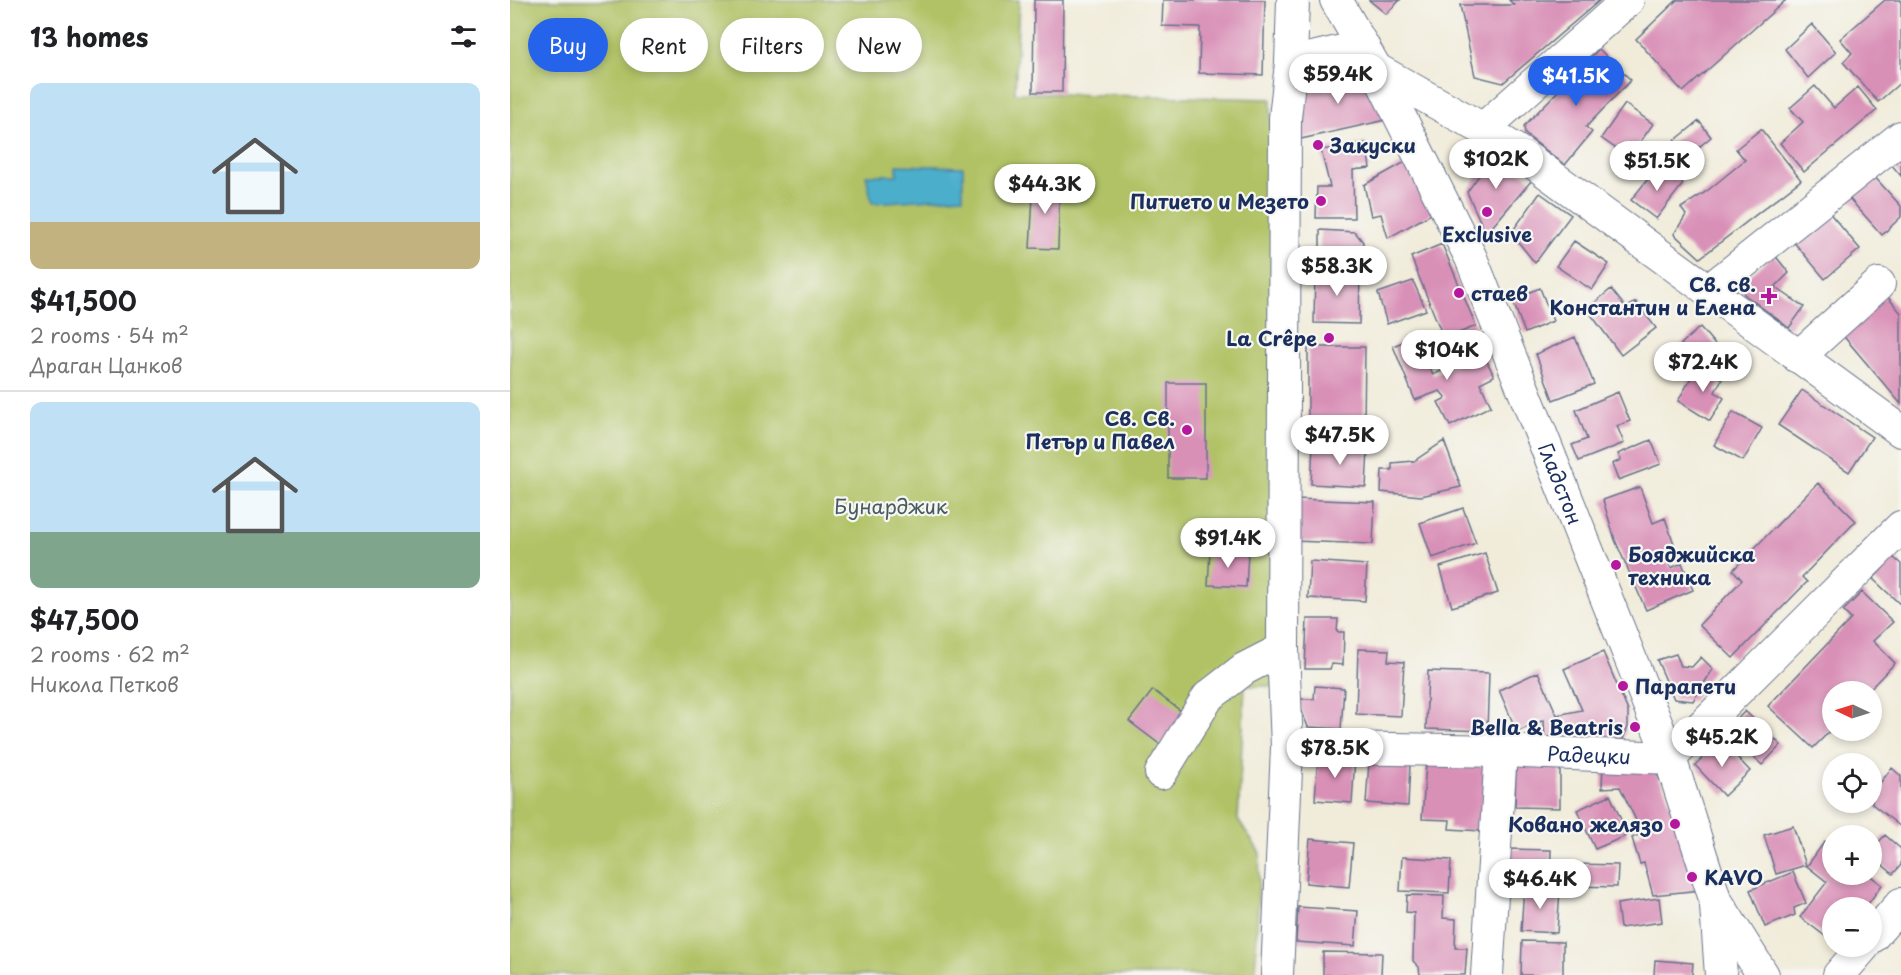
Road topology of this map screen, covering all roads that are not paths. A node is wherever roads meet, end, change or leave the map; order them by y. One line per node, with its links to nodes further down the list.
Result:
1 (1293, 0): 5 (street)
2 (1336, 0): 4 (street, Гладстон)
3 (1628, 0): 6 (street)
4 (1370, 57): 5 (street); 6 (street); 16 (street, Гладстон)
5 (1291, 63): 13 (street)
6 (1483, 129): 9 (street)
7 (1901, 137): 9 (street)
8 (1879, 284): 10 (street)
9 (1708, 291): 10 (street)
10 (1798, 357): 11 (street)
11 (1901, 431)
12 (1901, 527): 16 (street)
13 (1283, 649): 14 (street); 17 (street)
14 (1287, 747): 15 (street, Радецки); 22 (street)
15 (1501, 751): 16 (street, Радецки); 23 (street)
16 (1670, 758): 18 (street, Гладстон)
17 (1161, 773)
18 (1715, 899): 24 (street); 25 (street, Гладстон)
19 (1901, 904): 20 (street)
20 (1882, 926)
21 (1855, 957): 26 (street)
22 (1277, 975)
23 (1487, 975)
24 (1721, 975)
25 (1763, 975)
26 (1839, 975)

